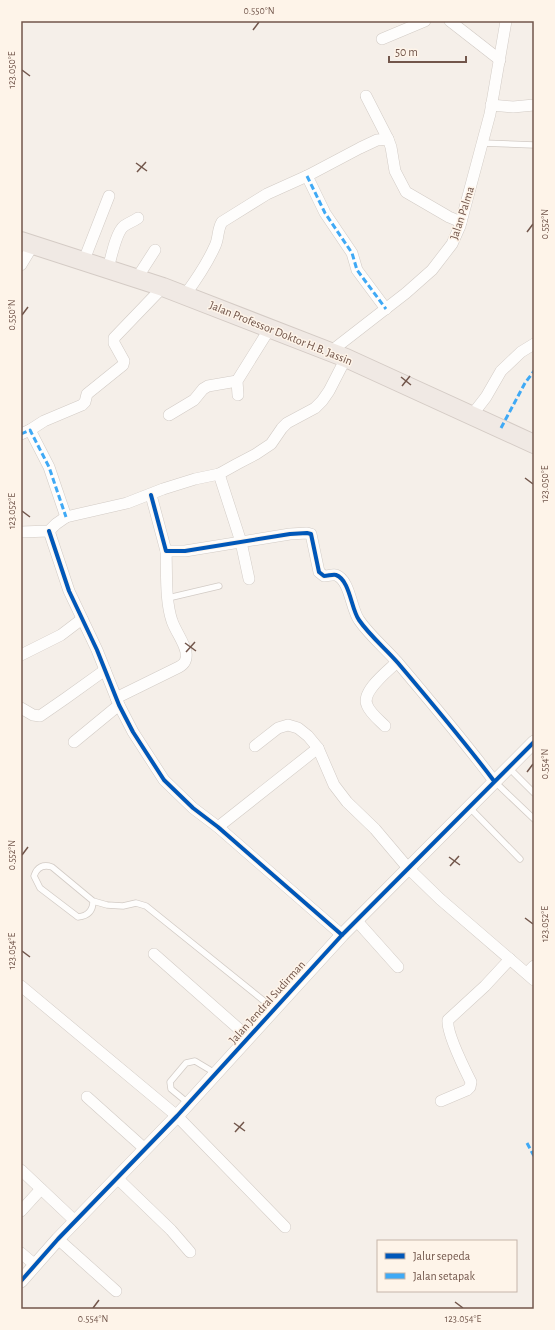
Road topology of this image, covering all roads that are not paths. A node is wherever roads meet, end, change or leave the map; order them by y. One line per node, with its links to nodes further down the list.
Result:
1 (425, 21): 4 (street)
2 (450, 21): 5 (street)
3 (506, 21): 5 (street, Jalan Palma)
4 (382, 39)
5 (500, 60): 7 (street, Jalan Palma)
6 (366, 96): 9 (street)
7 (491, 105): 8 (street); 10 (street, Jalan Palma)
8 (534, 106)
9 (388, 139): 12 (street); 15 (street)
10 (482, 143): 11 (lane); 15 (street, Jalan Palma)
11 (534, 145)
12 (307, 176): 23 (street); 24 (street)
13 (109, 196): 18 (street)
14 (138, 218): 20 (street)
15 (461, 222): 24 (street, Jalan Palma)
16 (27, 243): 18 (highway, Jalan Professor Doktor H.B. Jassin); 19 (street)
17 (155, 250): 21 (street)
18 (84, 260): 20 (highway, Jalan Professor Doktor H.B. Jassin)
19 (21, 265)
20 (108, 268): 21 (highway, Jalan Professor Doktor H.B. Jassin)
21 (138, 278): 22 (highway, Jalan Professor Doktor H.B. Jassin)
22 (163, 287): 23 (highway, Jalan Professor Doktor H.B. Jassin); 32 (street)
23 (185, 296): 25 (highway, Jalan Professor Doktor H.B. Jassin)
24 (386, 308): 27 (street, Jalan Palma)
25 (270, 328): 27 (highway, Jalan Professor Doktor H.B. Jassin); 28 (street)
26 (534, 344): 31 (street)
27 (338, 355): 31 (highway, Jalan Professor Doktor H.B. Jassin); 34 (street)
28 (237, 381): 29 (street); 30 (street)
29 (238, 395)
30 (169, 415)
31 (472, 415): 33 (highway, Jalan Professor Doktor H.B. Jassin)
32 (25, 432): 36 (street)
33 (534, 444)
34 (219, 474): 35 (street); 39 (street)
35 (151, 495): 36 (street); 40 (street)
36 (66, 517): 37 (street)
37 (49, 531): 38 (street); 44 (street)
38 (21, 532)
39 (241, 542): 40 (street); 41 (street); 46 (street)
40 (166, 551): 43 (street)
41 (249, 579)
42 (219, 586): 43 (lane)
43 (168, 598): 48 (street)
44 (82, 619): 45 (street); 47 (street)
45 (21, 655)
46 (397, 662): 50 (street); 56 (street)
47 (105, 670): 48 (street); 49 (street)
48 (118, 701): 51 (street); 60 (street)
49 (21, 708)
50 (385, 726)
51 (74, 742)
52 (534, 742): 55 (street, Jalan Jendral Sudirman)
53 (255, 746): 54 (street)
54 (318, 748): 60 (street); 62 (street)
55 (508, 767): 56 (street, Jalan Jendral Sudirman); 57 (lane)
56 (494, 781): 58 (street, Jalan Jendral Sudirman); 59 (lane)
57 (534, 793)
58 (469, 807): 61 (lane); 62 (street, Jalan Jendral Sudirman)
59 (534, 819)
60 (218, 827): 65 (street)
61 (520, 859)
62 (408, 868): 64 (street, Jalan Jendral Sudirman); 67 (street)
63 (93, 901): 63 (lane); 71 (lane)
64 (356, 920): 65 (street, Jalan Jendral Sudirman); 68 (street)
65 (342, 934): 71 (street, Jalan Jendral Sudirman)
66 (154, 954): 72 (street)
67 (510, 959): 69 (street); 75 (street)
68 (398, 967)
69 (532, 973)
70 (21, 986): 77 (street)
71 (274, 1009): 72 (street, Jalan Jendral Sudirman)
72 (248, 1037): 73 (street, Jalan Jendral Sudirman)
73 (215, 1073): 76 (street, Jalan Jendral Sudirman); 76 (lane)
74 (87, 1098): 78 (street)
75 (441, 1101)
76 (188, 1103): 77 (street, Jalan Jendral Sudirman)
77 (177, 1116): 78 (street, Jalan Jendral Sudirman); 84 (street)
78 (145, 1149): 80 (street, Jalan Jendral Sudirman)
79 (21, 1170): 81 (street)
80 (117, 1178): 83 (street, Jalan Jendral Sudirman); 86 (street)
81 (41, 1189): 82 (street); 83 (street)
82 (21, 1211)
83 (75, 1221): 85 (street, Jalan Jendral Sudirman)
84 (285, 1228)
85 (58, 1239): 88 (street, Jalan Jendral Sudirman); 90 (street)
86 (190, 1252)
87 (21, 1253): 88 (street)
88 (34, 1264): 89 (street, Jalan Jendral Sudirman)
89 (21, 1280)
90 (116, 1291)

